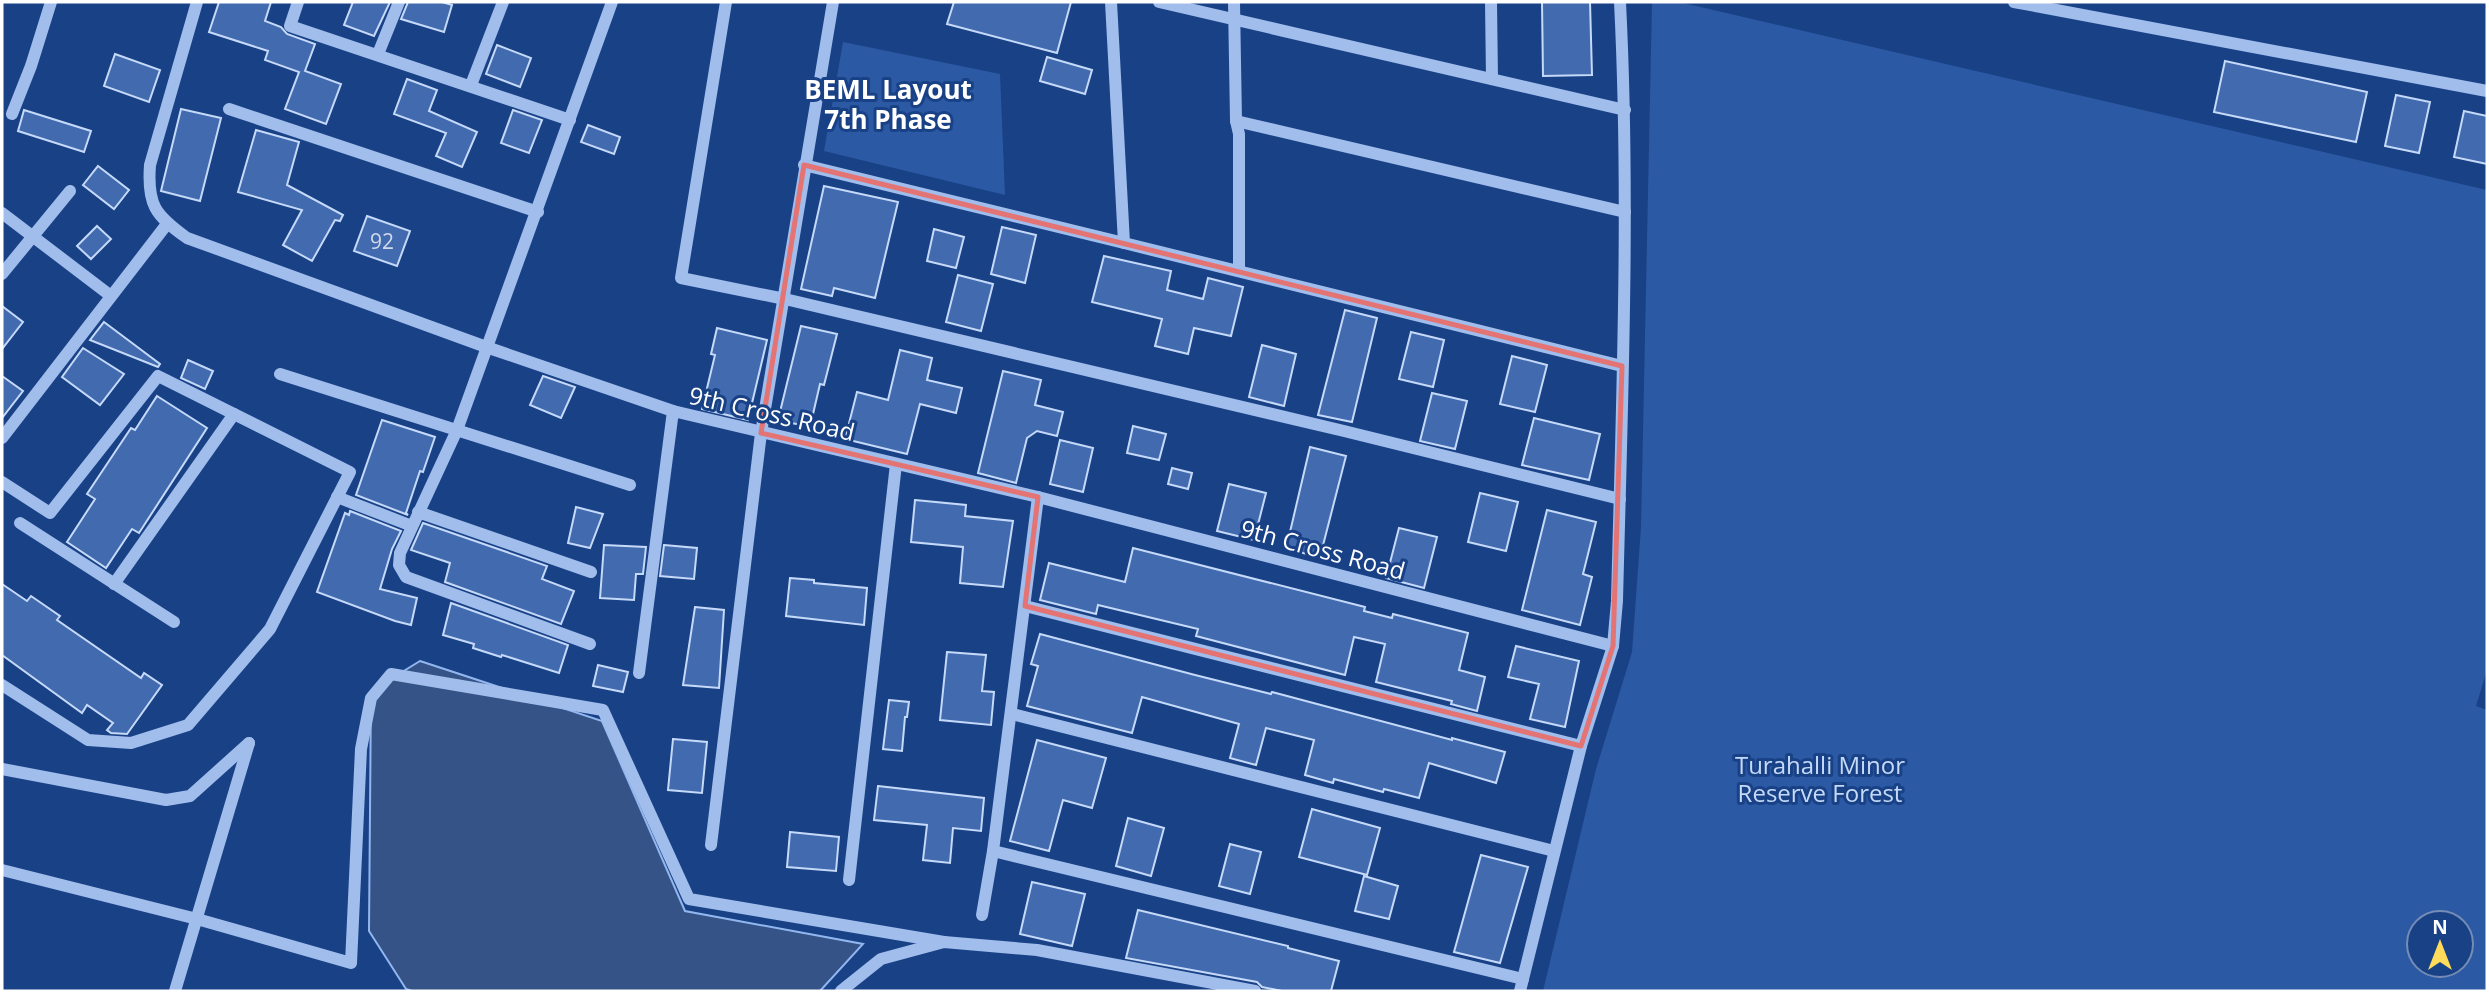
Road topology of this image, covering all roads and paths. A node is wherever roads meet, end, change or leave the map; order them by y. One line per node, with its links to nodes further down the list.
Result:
1 (51, 2): 22 (street)
2 (197, 2): 30 (street, 9th Cross Road)
3 (298, 2): 16 (street)
4 (399, 2): 16 (street)
5 (503, 2): 18 (street)
6 (612, 2): 23 (street)
7 (726, 2): 36 (street)
8 (834, 2): 25 (street)
9 (1111, 2): 32 (street)
10 (1158, 2): 15 (street)
11 (1234, 2): 15 (street)
12 (1490, 2): 17 (street)
13 (1620, 2): 21 (street)
14 (2014, 2): 19 (street)
15 (1235, 19): 17 (street); 24 (street)
16 (378, 54): 18 (street)
17 (1492, 79): 21 (street)
18 (471, 85): 23 (street)
19 (2487, 92)
20 (229, 109): 27 (street)
21 (1625, 110): 28 (street)
22 (12, 114)
23 (570, 120): 27 (street)
24 (1236, 121): 28 (street); 33 (street)
25 (804, 165): 32 (street); 36 (street)
26 (70, 191): 31 (street)
27 (538, 212): 37 (street)
28 (1625, 212): 38 (street)
29 (2, 213): 31 (street)
30 (167, 224): 35 (street); 37 (street, 9th Cross Road)
31 (34, 236): 34 (street); 35 (street)
32 (1124, 243): 33 (street)
33 (1239, 270): 38 (street)
34 (2, 274)
35 (111, 296): 44 (street)
36 (785, 299): 43 (street); 50 (street)
37 (489, 348): 40 (street, 9th Cross Road); 42 (street)
38 (1622, 366): 50 (street)
39 (280, 374): 42 (street)
40 (673, 411): 43 (street, 9th Cross Road); 60 (street)
41 (234, 414): 46 (street); 48 (street); 55 (street)
42 (457, 430): 47 (street); 51 (street)
43 (761, 433): 45 (street, 9th Cross Road); 65 (street)
44 (2, 438)
45 (897, 464): 49 (street, 9th Cross Road); 69 (street)
46 (2, 482)
47 (630, 485)
48 (337, 496): 53 (street); 61 (street)
49 (1038, 497): 56 (street); 59 (street, 9th Cross Road)
50 (1620, 499): 59 (street)
51 (418, 512): 53 (street); 54 (street)
52 (20, 523): 55 (street)
53 (412, 526): 58 (street)
54 (591, 572)
55 (114, 584): 57 (street)
56 (1025, 606): 62 (street); 63 (street)
57 (174, 622)
58 (590, 644)
59 (1613, 646): 63 (street)
60 (639, 673)
61 (2, 685)
62 (1012, 714): 66 (street); 67 (street)
63 (1581, 746): 67 (street)
64 (2, 769): 71 (street)
65 (711, 845)
66 (993, 851): 70 (street); 73 (street)
67 (1554, 851): 73 (street)
68 (2, 870): 71 (street)
69 (849, 880)
70 (982, 915)
71 (197, 919): 72 (street); 74 (street)
72 (944, 942): 75 (street); 76 (street)
73 (1522, 985)
74 (175, 991)
75 (841, 991)
76 (1255, 991)

